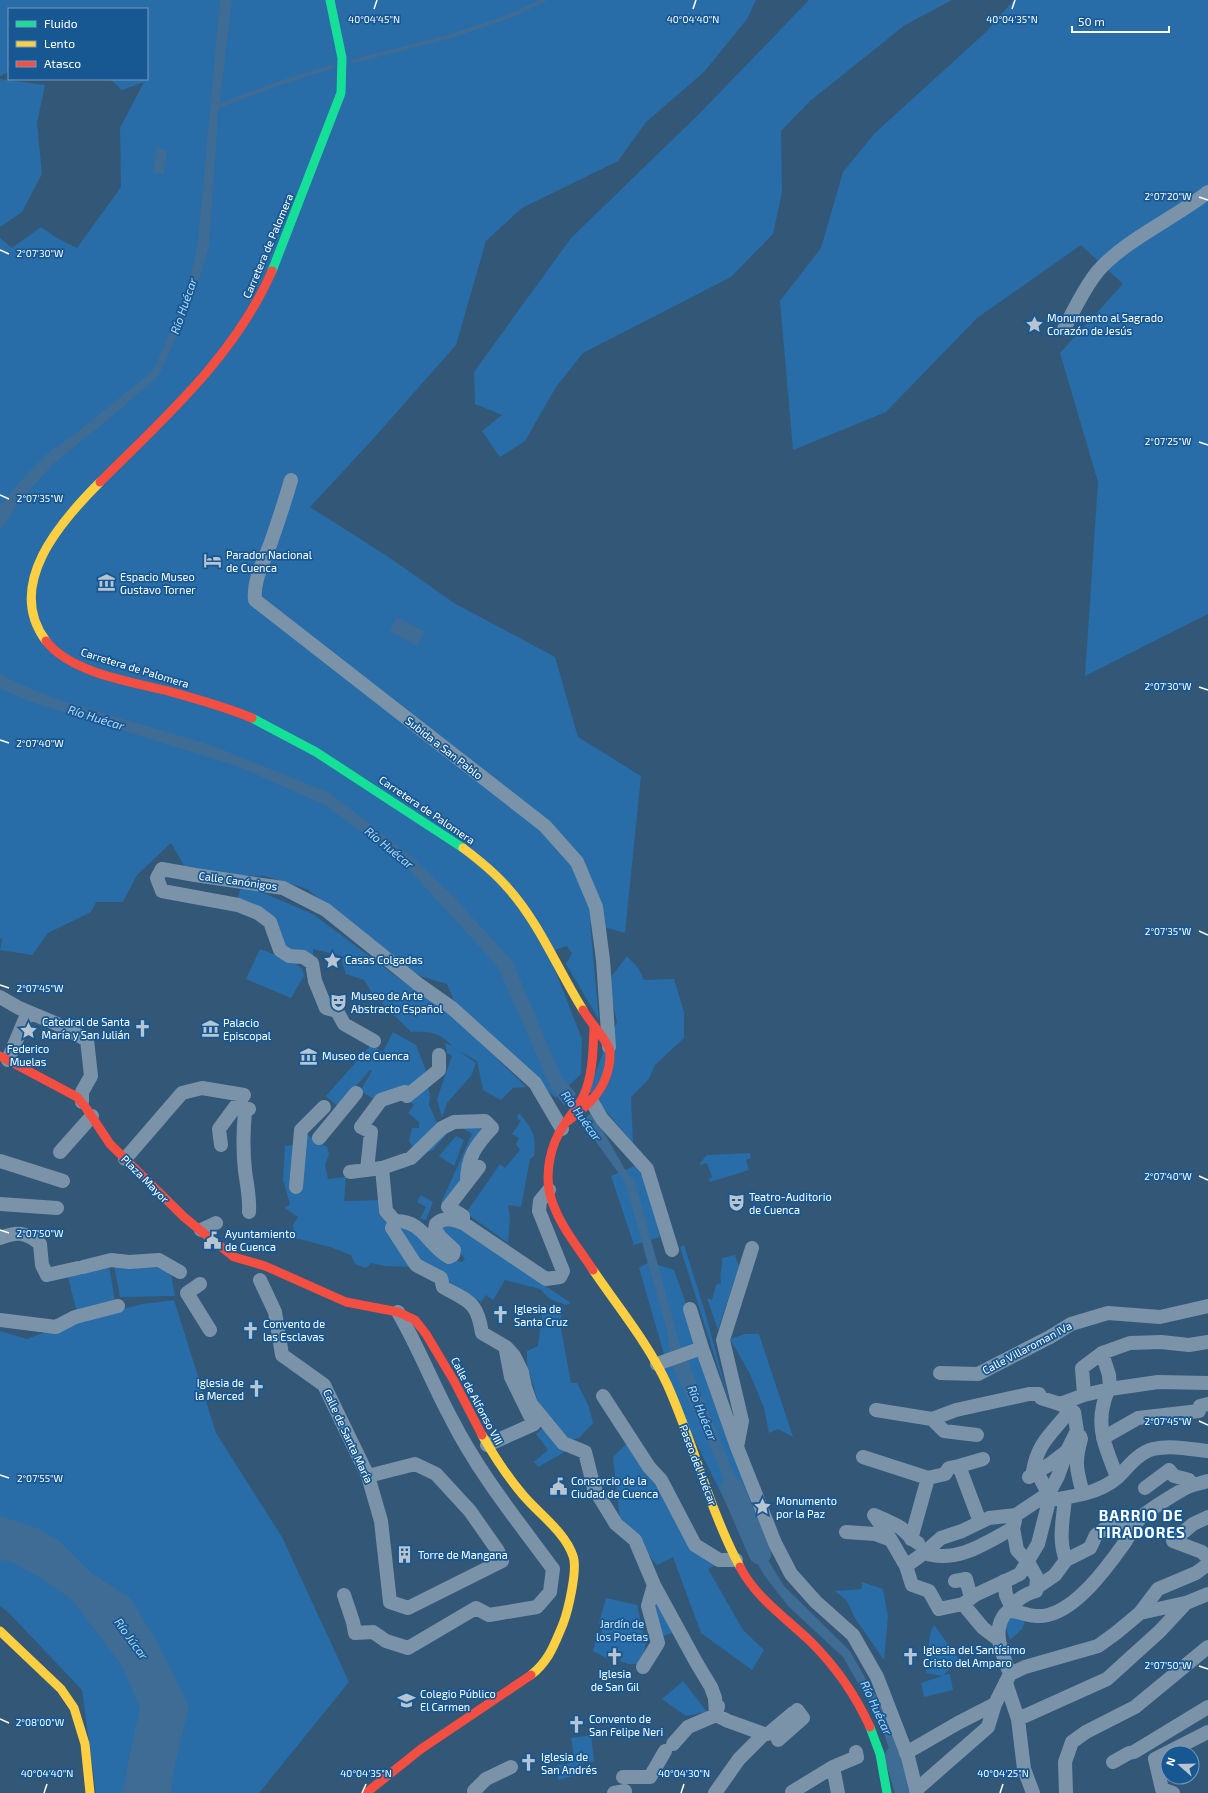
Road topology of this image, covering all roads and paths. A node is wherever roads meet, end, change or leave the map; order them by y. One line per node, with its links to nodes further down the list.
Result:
1 (330, 0): 7 (street, Carretera de Palomera)
2 (1208, 192): 3 (street)
3 (1064, 329)
4 (291, 480): 9 (street, Subida a San Pablo)
5 (0, 997): 6 (street)
6 (28, 1012): 11 (street); 13 (street)
7 (594, 1028): 9 (street); 14 (street)
8 (374, 1041): 18 (street, Calle Canónigos)
9 (609, 1048): 14 (street)
10 (439, 1055): 26 (street)
11 (4, 1058): 13 (street)
12 (356, 1093): 19 (street)
13 (80, 1099): 17 (street, Plaza Mayor)
14 (588, 1099): 18 (street); 42 (street)
15 (324, 1107): 30 (street)
16 (249, 1109): 34 (street)
17 (92, 1116): 21 (street); 22 (street, Plaza Mayor)
18 (565, 1125): 31 (street, Paseo del Huécar)
19 (319, 1138)
20 (221, 1145): 22 (street)
21 (60, 1152)
22 (125, 1159): 38 (street, Plaza Mayor)
23 (0, 1161): 28 (street)
24 (479, 1167): 29 (street)
25 (382, 1168): 26 (street); 29 (street); 35 (street)
26 (367, 1170): 27 (street)
27 (350, 1172)
28 (63, 1181)
29 (468, 1182): 37 (street)
30 (296, 1187)
31 (550, 1190): 37 (street); 56 (street, Paseo del Huécar)
32 (0, 1204): 33 (street)
33 (57, 1208)
34 (249, 1212)
35 (395, 1221): 37 (street); 53 (street)
36 (216, 1222): 38 (street)
37 (463, 1223)
38 (204, 1232)
39 (0, 1238): 43 (street)
40 (219, 1245): 49 (street, Calle de Alfonso VIII)
41 (752, 1248): 70 (street)
42 (672, 1250)
43 (180, 1272)
44 (260, 1280): 77 (street, Calle de Santa María)
45 (200, 1284): 51 (street)
46 (118, 1306): 50 (street)
47 (1208, 1306): 57 (street, Calle Villaroman IVa)
48 (690, 1309): 54 (street)
49 (398, 1312): 69 (street, Calle de Alfonso VIII); 105 (street)
50 (0, 1320)
51 (210, 1330)
52 (1208, 1342): 55 (street)
53 (506, 1347): 69 (street); 102 (street)
54 (697, 1350): 56 (street); 70 (street)
55 (1102, 1353): 59 (street); 60 (street)
56 (661, 1363): 95 (street, Paseo del Huécar)
57 (940, 1373)
58 (1208, 1383): 59 (street)
59 (1110, 1389): 60 (street); 68 (street)
60 (1084, 1395): 63 (street)
61 (603, 1396): 95 (street)
62 (1208, 1404): 68 (street)
63 (1064, 1407): 65 (street); 66 (street); 76 (street)
64 (876, 1410): 65 (street)
65 (932, 1419): 67 (street)
66 (1077, 1431): 72 (street); 83 (street)
67 (977, 1435)
68 (1102, 1438): 78 (street)
69 (487, 1445): 133 (street, Calle de Alfonso VIII)
70 (737, 1447): 124 (street)
71 (1208, 1450): 78 (street)
72 (1067, 1451): 76 (street); 84 (street)
73 (863, 1457): 79 (street)
74 (983, 1459): 75 (street)
75 (959, 1466): 79 (street); 88 (street)
76 (1032, 1475): 84 (street)
77 (368, 1476): 77 (street, Calle de Santa María)
78 (1117, 1477): 83 (street)
79 (928, 1478): 91 (street)
80 (1208, 1481): 81 (street)
81 (1192, 1485): 82 (street); 87 (street)
82 (1145, 1488)
83 (1083, 1494): 85 (street)
84 (1049, 1497): 85 (street); 89 (street); 97 (street)
85 (1065, 1498): 96 (street)
86 (1208, 1517): 94 (street)
87 (1139, 1520): 96 (street); 108 (street)
88 (980, 1522): 89 (street); 93 (street)
89 (1015, 1522): 93 (street); 97 (street)
90 (846, 1532): 92 (street)
91 (911, 1539): 92 (street); 93 (street)
92 (891, 1540): 98 (street)
93 (926, 1551): 98 (street)
94 (1208, 1558)
95 (736, 1560): 136 (street, Paseo del Huécar)
96 (1066, 1560): 103 (street)
97 (1028, 1562): 101 (street); 103 (street)
98 (904, 1563): 106 (street)
99 (1208, 1564): 109 (street)
100 (955, 1581): 106 (street)
101 (1004, 1581): 106 (street); 108 (street)
102 (654, 1585): 114 (street); 118 (street)
103 (1036, 1588): 108 (street)
104 (1208, 1594): 107 (street)
105 (344, 1595)
106 (967, 1601): 111 (street)
107 (1186, 1603): 109 (street); 119 (street)
108 (1010, 1608): 111 (street)
109 (1140, 1613): 115 (street)
110 (0, 1631): 132 (street)
111 (999, 1640): 115 (street)
112 (1208, 1647): 138 (street)
113 (699, 1659): 118 (street)
114 (643, 1667)
115 (1008, 1678): 116 (street); 119 (street)
116 (995, 1704): 124 (street); 131 (street)
117 (1208, 1707): 125 (street)
118 (716, 1714): 121 (street); 128 (street)
119 (1018, 1719): 137 (street)
120 (1208, 1732): 139 (street)
121 (764, 1734): 122 (street); 134 (street)
122 (778, 1740)
123 (856, 1752): 127 (street)
124 (907, 1755): 131 (street)
125 (1113, 1762)
126 (511, 1767): 129 (street)
127 (833, 1767): 130 (street); 135 (street)
128 (623, 1777)
129 (474, 1791)
130 (792, 1792)
131 (917, 1792)
132 (90, 1793)
133 (366, 1793)
134 (715, 1793)
135 (838, 1793)
136 (887, 1793)
137 (1033, 1793)
138 (1066, 1793)
139 (1172, 1793)

